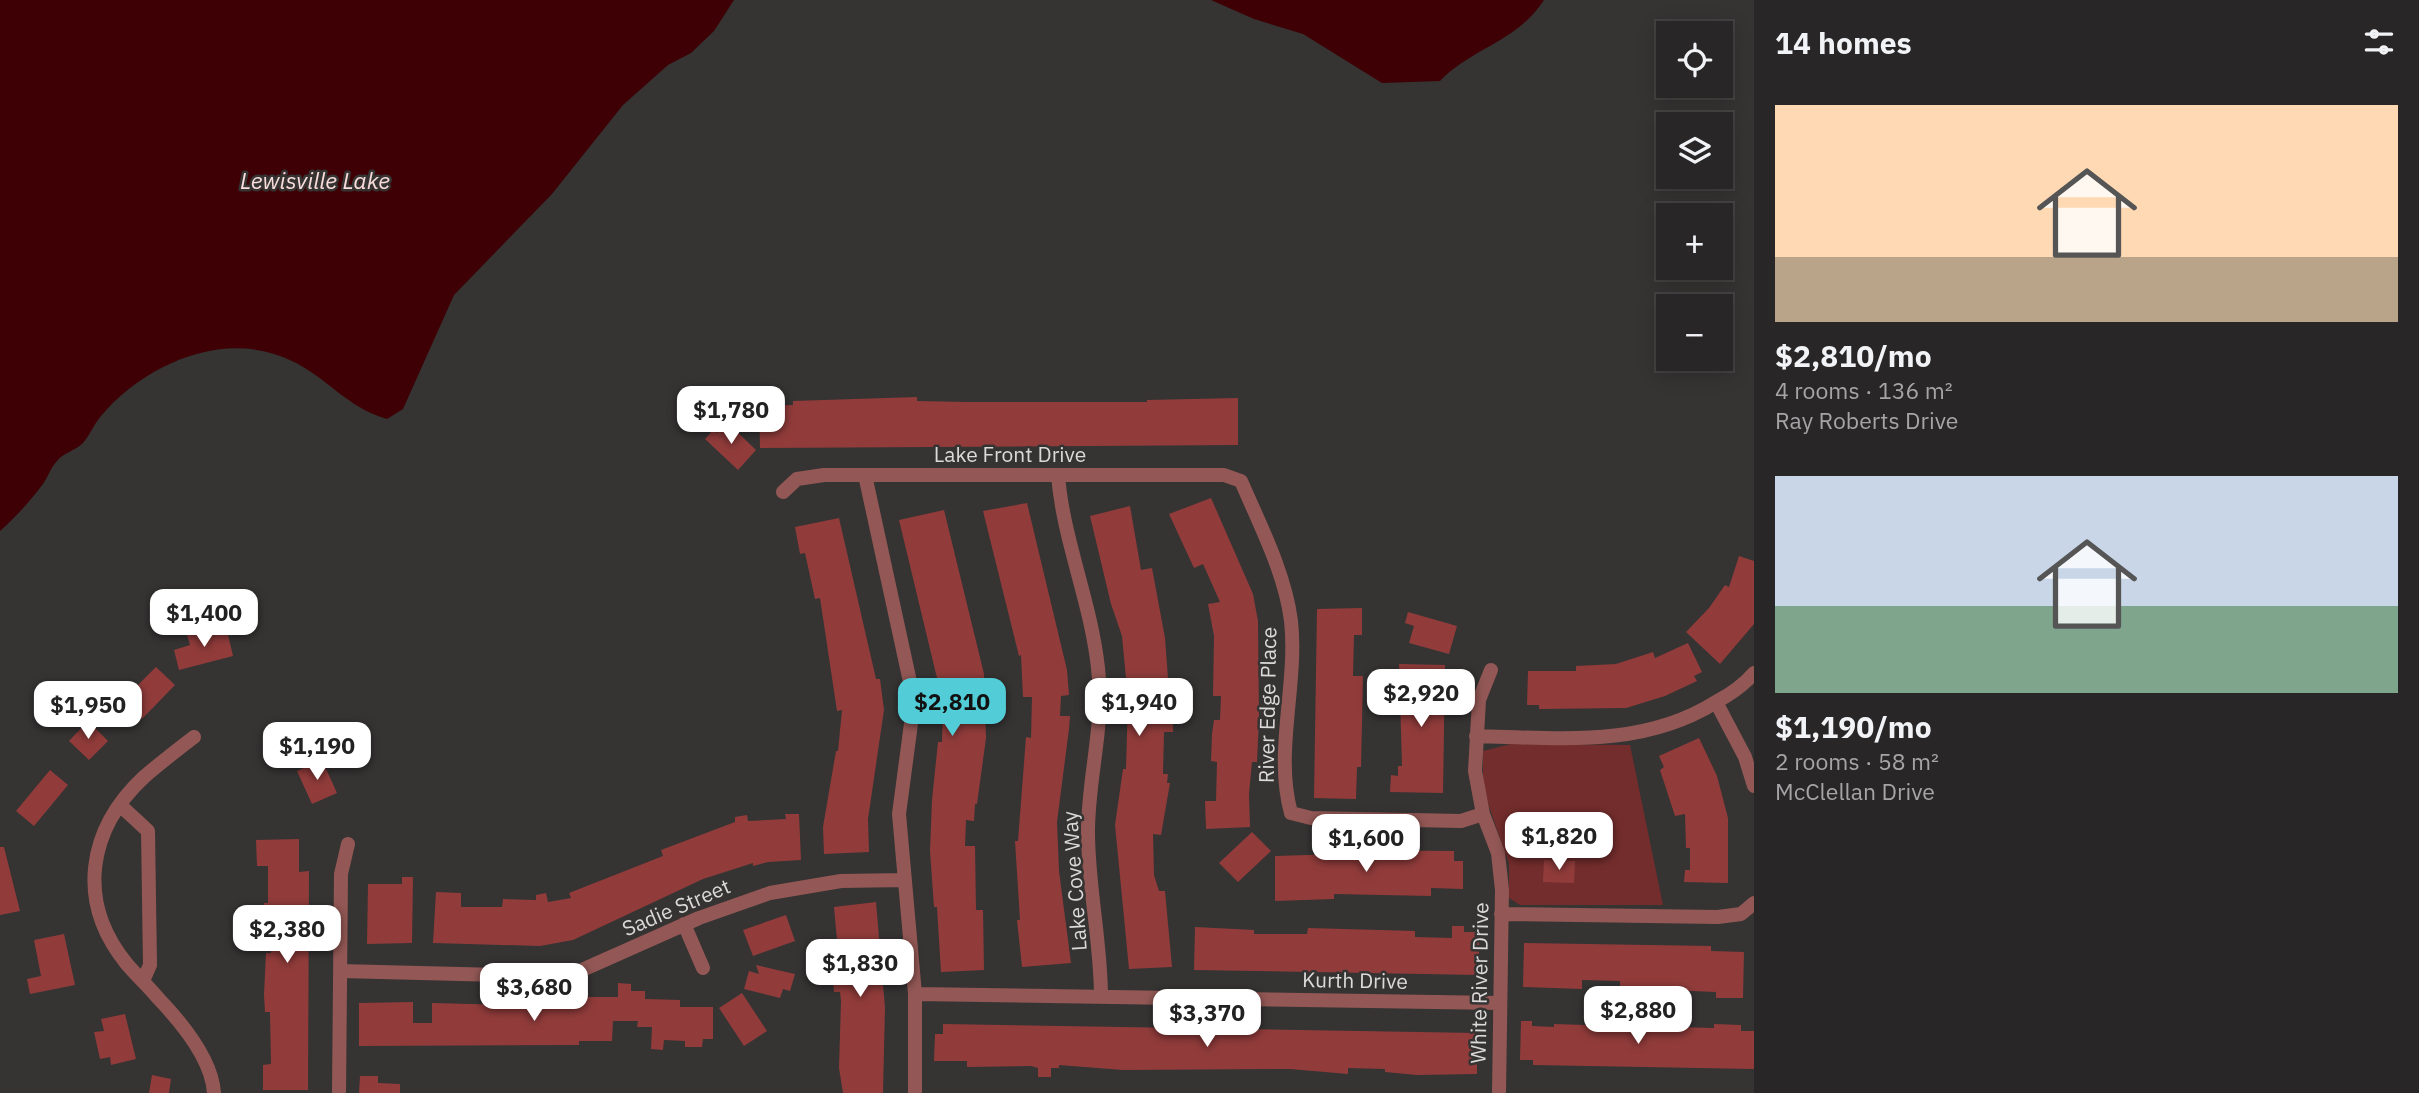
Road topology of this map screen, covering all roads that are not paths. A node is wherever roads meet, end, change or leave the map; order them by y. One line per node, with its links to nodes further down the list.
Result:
1 (865, 475): 2 (street, Lake Front Drive); 4 (street, Lake Front Drive); 14 (street)
2 (1058, 475): 3 (street, Lake Front Drive); 22 (street, Lake Cove Way)
3 (1241, 481): 12 (street, River Edge Place)
4 (783, 492)
5 (1491, 670): 8 (street, White River Drive)
6 (1754, 673): 7 (street)
7 (1716, 702): 8 (street); 10 (street)
8 (1476, 736): 12 (street, White River Drive)
9 (194, 737): 11 (street)
10 (1754, 786)
11 (121, 806): 20 (street); 20 (street)
12 (1483, 814): 16 (street, White River Drive)
13 (348, 844): 19 (street)
14 (905, 880): 17 (street, Sadie Street); 21 (street)
15 (1754, 903): 16 (street)
16 (1501, 914): 23 (street, White River Drive)
17 (684, 924): 18 (street); 19 (street, Sadie Street)
18 (703, 968)
19 (340, 971): 25 (street)
20 (143, 981): 24 (street)
21 (915, 994): 22 (street, Kurth Drive); 26 (street)
22 (1101, 997): 23 (street, Kurth Drive)
23 (1500, 1003): 27 (street, White River Drive)
24 (214, 1093)
25 (339, 1093)
26 (915, 1093)
27 (1499, 1093)

